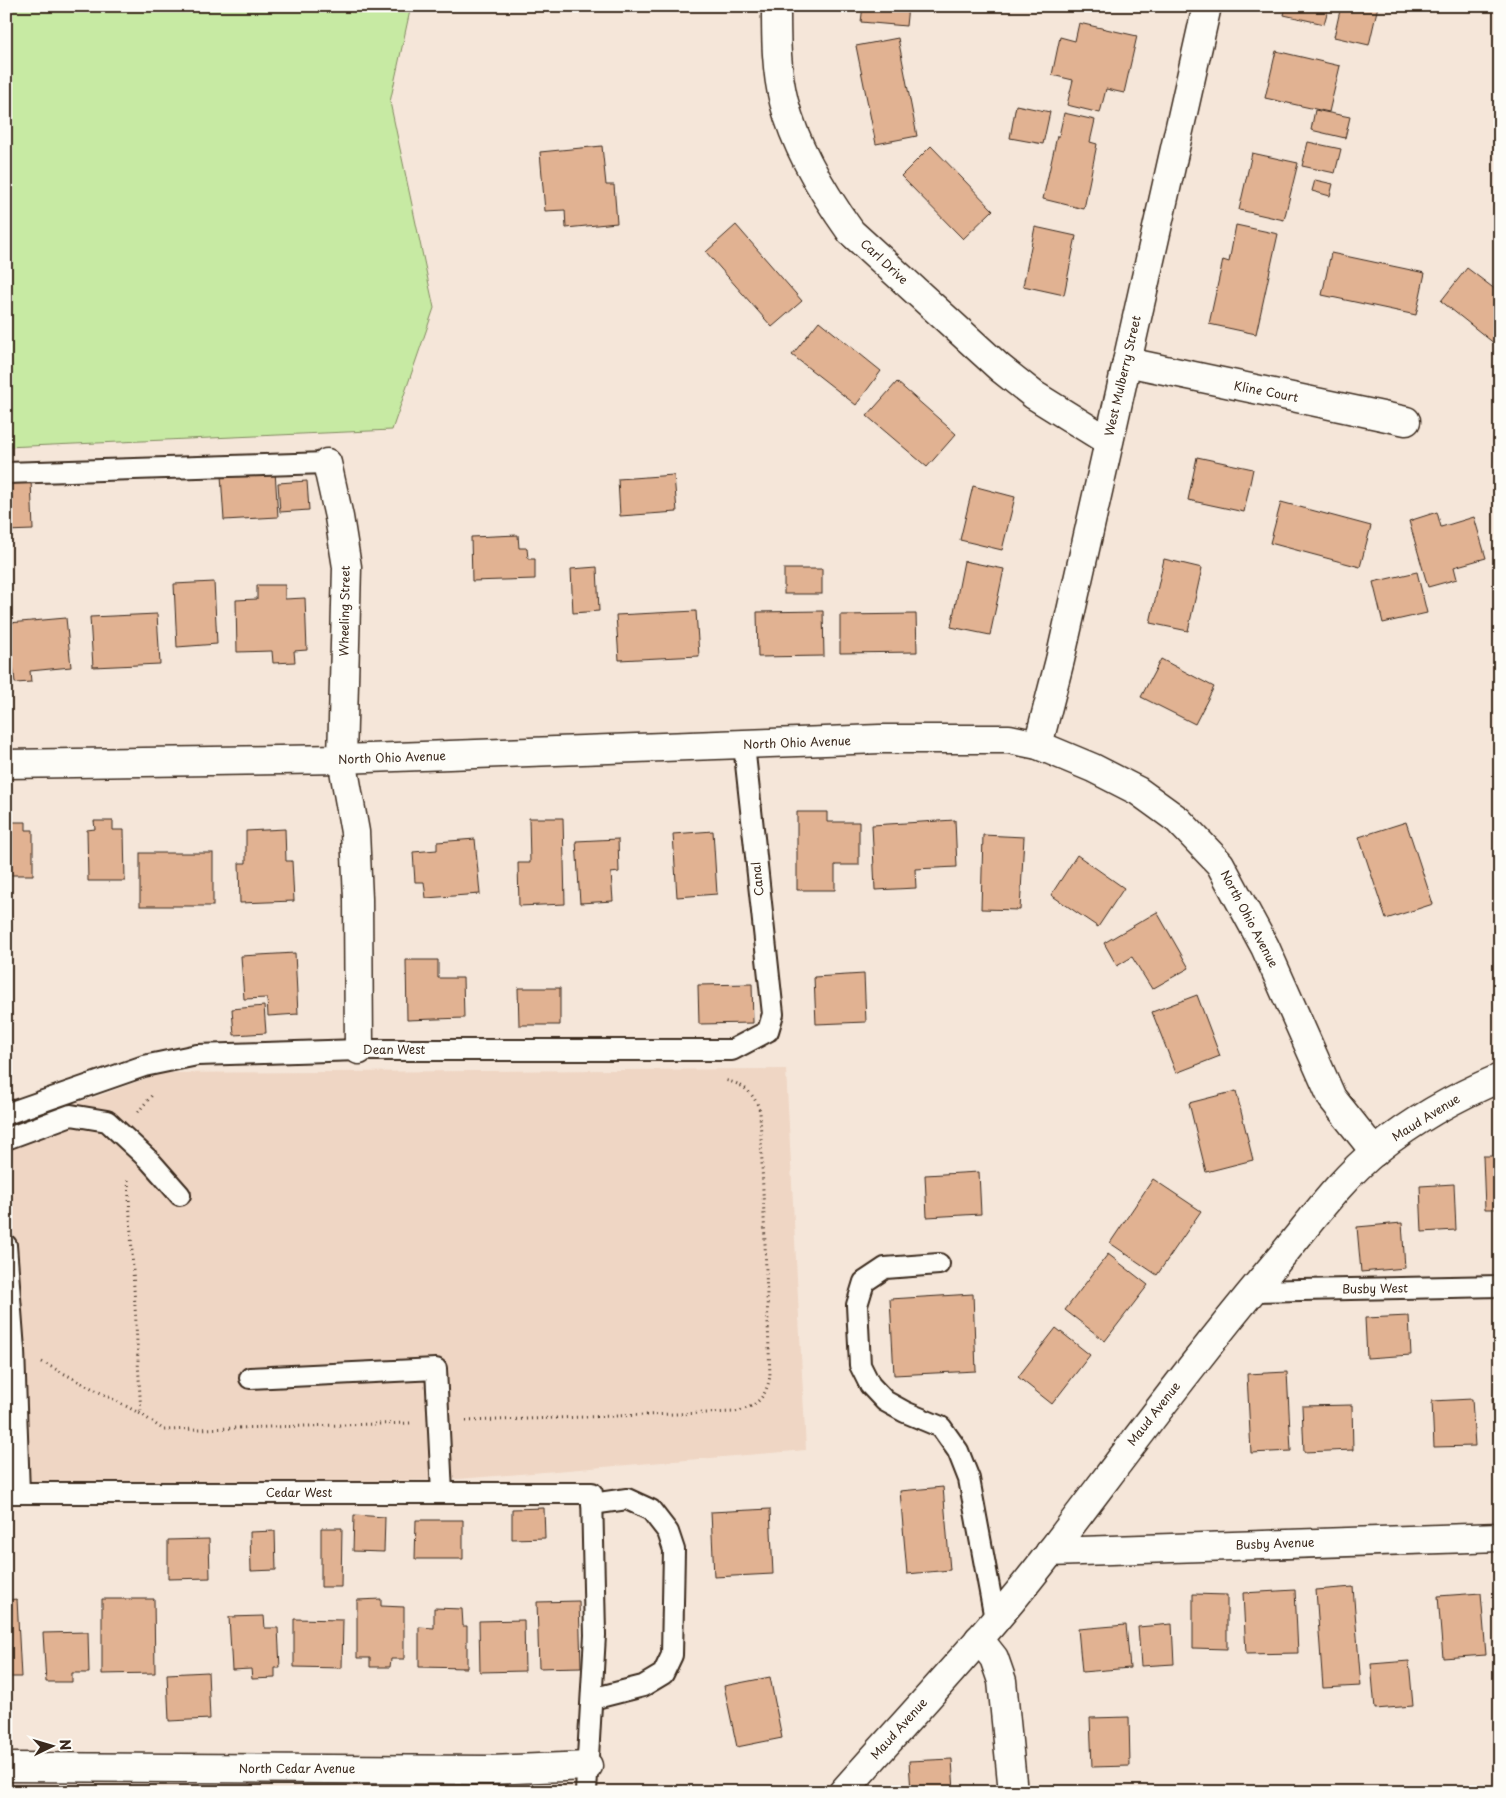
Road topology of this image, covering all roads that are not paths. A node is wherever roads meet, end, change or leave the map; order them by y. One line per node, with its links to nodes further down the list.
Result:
1 (776, 6): 5 (street, Carl Drive)
2 (1207, 6): 3 (street, West Mulberry Street)
3 (1127, 362): 4 (street, Kline Court); 5 (street, West Mulberry Street)
4 (1406, 421)
5 (1108, 441): 8 (street, West Mulberry Street)
6 (327, 463): 7 (lane, Wheeling Street); 10 (street, Wheeling Street)
7 (6, 473)
8 (1038, 744): 9 (street, North Ohio Avenue); 17 (street, North Ohio Avenue)
9 (744, 745): 10 (street, North Ohio Avenue); 12 (lane, Canal)
10 (342, 759): 11 (street, North Ohio Avenue); 13 (street, Wheeling Street)
11 (6, 764)
12 (773, 1014): 13 (lane, Dean West)
13 (359, 1050): 15 (lane, Dean West)
14 (1500, 1078): 17 (street, Maud Avenue)
15 (6, 1114)
16 (6, 1138): 18 (lane)
17 (1375, 1152): 22 (street, Maud Avenue)
18 (180, 1195)
19 (6, 1245): 24 (lane)
20 (939, 1264): 29 (lane)
21 (1500, 1286): 22 (lane, Busby West)
22 (1251, 1291): 28 (street, Maud Avenue)
23 (250, 1378): 25 (lane)
24 (13, 1493): 25 (lane, Cedar West)
25 (442, 1493): 26 (lane, Cedar West)
26 (592, 1498): 30 (lane); 30 (lane, Cedar West)
27 (1500, 1537): 28 (street, Busby Avenue)
28 (1050, 1552): 29 (street, Maud Avenue)
29 (987, 1629): 33 (street, Maud Avenue); 34 (street)
30 (592, 1699): 32 (lane)
31 (6, 1767): 32 (street, North Cedar Avenue)
32 (587, 1779)
33 (843, 1792)
34 (1013, 1792)

